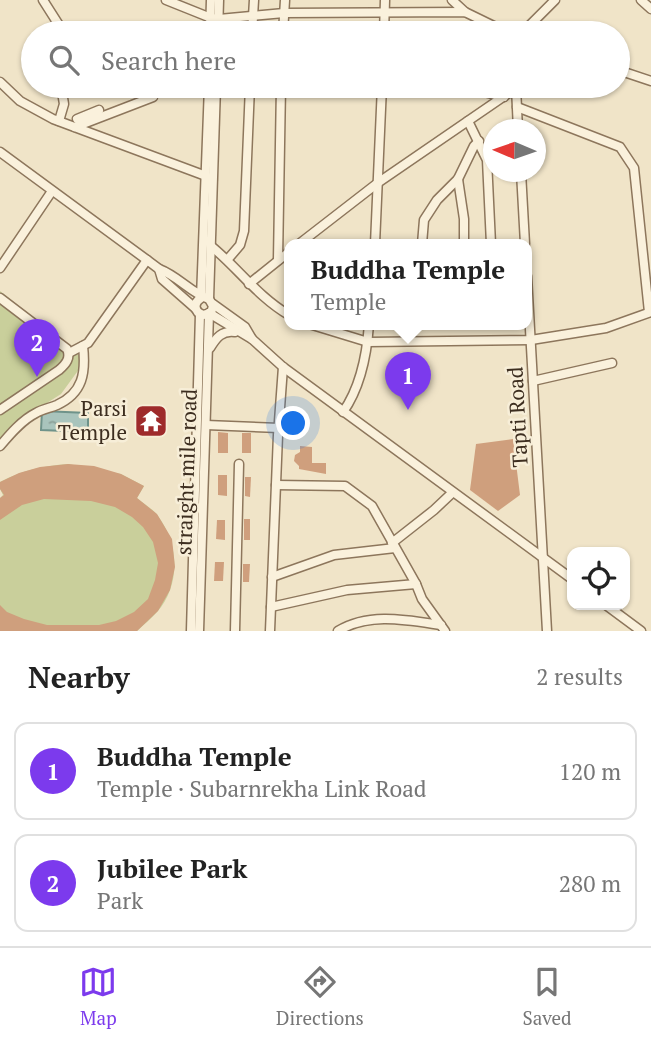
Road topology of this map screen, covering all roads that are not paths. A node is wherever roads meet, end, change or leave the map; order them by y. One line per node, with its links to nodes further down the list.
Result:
1 (43, 0): 17 (street)
2 (169, 0): 16 (street)
3 (211, 0): 16 (street)
4 (219, 0): 16 (street)
5 (254, 0): 15 (street)
6 (285, 0): 13 (street)
7 (385, 0): 14 (street)
8 (452, 0): 12 (street)
9 (555, 0): 22 (street)
10 (641, 0): 11 (street)
11 (651, 9)
12 (465, 12): 14 (street); 21 (street)
13 (284, 13): 14 (street); 15 (street); 19 (street)
14 (385, 14): 20 (street)
15 (253, 18): 16 (street); 18 (street)
16 (215, 19)
17 (56, 21)
18 (253, 21)
19 (284, 21)
20 (385, 21)
21 (483, 21)
22 (534, 21)
23 (630, 74): 24 (street)
24 (651, 81)
25 (0, 82): 38 (street)
26 (63, 98): 38 (street)
27 (150, 98): 40 (street)
28 (209, 98): 43 (street, straight mile road)
29 (216, 98): 54 (street)
30 (250, 98): 56 (street)
31 (281, 98): 55 (street)
32 (382, 98): 45 (street)
33 (502, 98): 39 (street)
34 (517, 98): 35 (street)
35 (517, 107): 37 (street); 65 (street)
36 (99, 110): 40 (street)
37 (518, 119)
38 (59, 121): 40 (street)
39 (468, 121): 41 (street); 45 (street)
40 (76, 123): 43 (street)
41 (479, 141): 44 (street); 52 (street)
42 (0, 152): 47 (street)
43 (206, 176): 62 (street, straight mile road)
44 (458, 180): 50 (street); 51 (street)
45 (379, 182): 48 (street); 49 (street)
46 (522, 182): 53 (street)
47 (52, 191): 57 (street); 58 (street)
48 (305, 239)
49 (375, 239)
50 (422, 239)
51 (464, 239)
52 (491, 239)
53 (525, 239)
54 (211, 246): 56 (street); 62 (street)
55 (282, 255): 60 (street)
56 (228, 259): 60 (street)
57 (148, 260): 59 (street); 73 (street)
58 (0, 268)
59 (159, 269): 62 (street); 64 (street)
60 (249, 284): 63 (street)
61 (0, 298): 75 (street)
62 (208, 300): 64 (street, straight mile road); 64 (street, straight mile road); 70 (street)
63 (284, 311)
64 (202, 312): 69 (street); 74 (street, straight mile road); 95 (street, straight mile road)
65 (650, 312): 71 (street)
66 (329, 330): 72 (street)
67 (369, 330): 72 (street)
68 (530, 330): 71 (street, Tapti Road)
69 (238, 333): 70 (street); 74 (street)
70 (252, 339): 77 (street)
71 (531, 340): 72 (street); 78 (street, Tapti Road)
72 (368, 342): 80 (street)
73 (83, 346): 75 (street); 83 (street)
74 (208, 350): 81 (street, straight mile road)
75 (69, 353): 79 (street)
76 (612, 363): 78 (street)
77 (283, 367): 80 (street); 82 (street)
78 (533, 381): 88 (street, Tapti Road)
79 (0, 410)
80 (343, 412): 86 (street)
81 (206, 425): 82 (street); 96 (street, straight mile road)
82 (279, 428): 85 (street)
83 (0, 446)
84 (239, 464): 97 (street)
85 (276, 485): 87 (street); 90 (street)
86 (452, 493): 87 (street); 88 (street)
87 (393, 545): 90 (street); 91 (street)
88 (543, 556): 89 (street); 100 (street, Tapti Road)
89 (567, 575)
90 (272, 577): 92 (street)
91 (416, 584): 92 (street); 94 (street)
92 (271, 607): 98 (street)
93 (613, 610): 101 (street)
94 (443, 628): 99 (street)
95 (191, 631)
96 (199, 631)
97 (235, 631)
98 (270, 631)
99 (338, 631)
100 (547, 631)
101 (640, 631)

